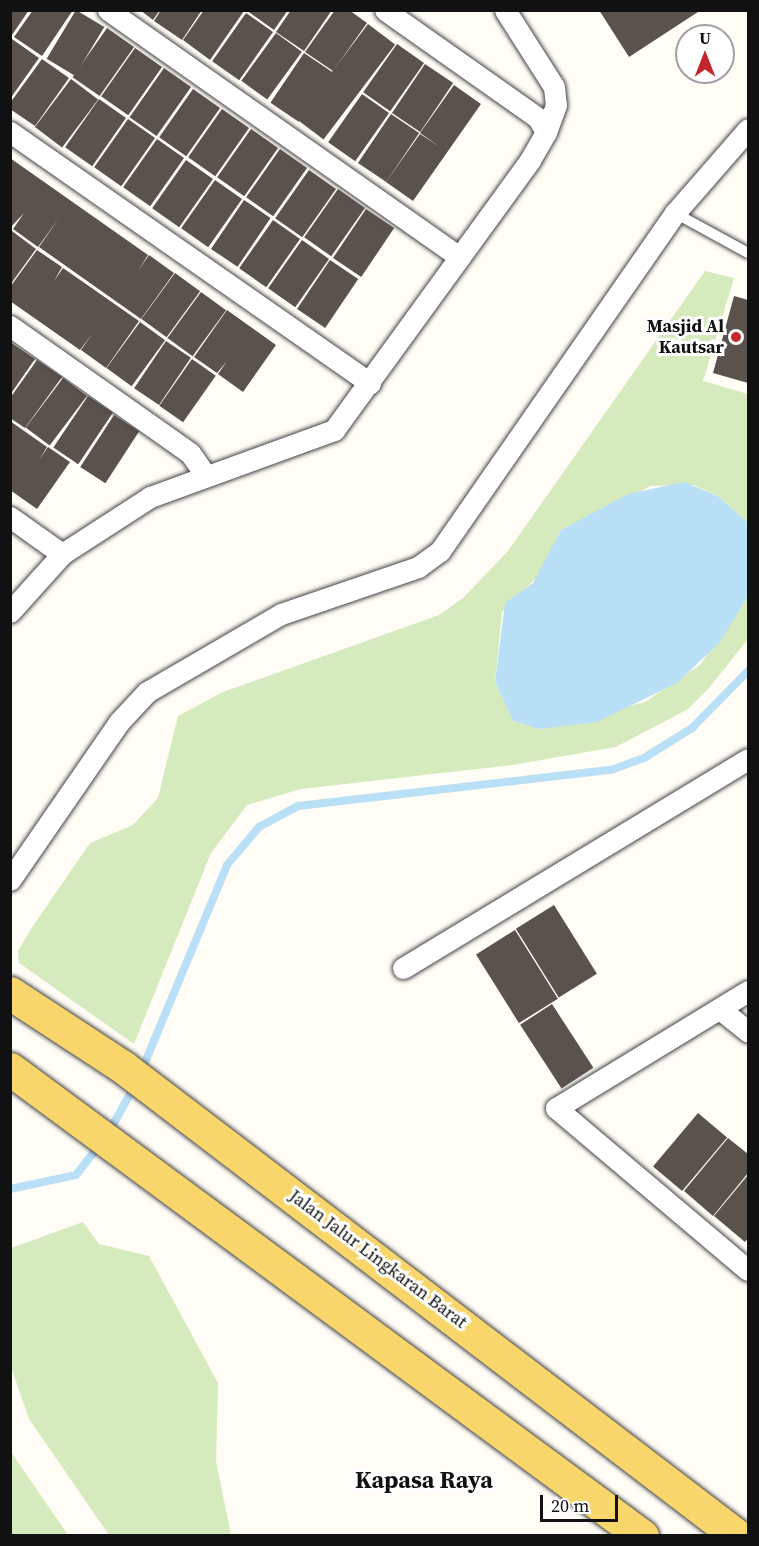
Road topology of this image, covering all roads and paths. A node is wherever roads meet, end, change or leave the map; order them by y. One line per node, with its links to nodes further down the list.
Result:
1 (108, 10): 9 (street)
2 (506, 10): 6 (street)
3 (395, 13): 6 (street)
4 (748, 129): 7 (street)
5 (10, 132): 11 (street)
6 (546, 132): 9 (street)
7 (675, 213): 8 (lane); 17 (street)
8 (748, 253)
9 (460, 257): 11 (street)
10 (10, 326): 12 (street)
11 (370, 383): 12 (street)
12 (204, 473): 14 (street)
13 (10, 517): 14 (street)
14 (62, 554): 15 (street)
15 (10, 612)
16 (748, 759): 18 (street)
17 (10, 880)
18 (403, 968)
19 (748, 991): 21 (street)
20 (10, 993): 26 (main road, Jalan Jalur Lingkaran Barat)
21 (720, 1009): 22 (street); 24 (street)
22 (748, 1032)
23 (18, 1074): 25 (main road)
24 (748, 1270)
25 (642, 1536)
26 (737, 1536)

